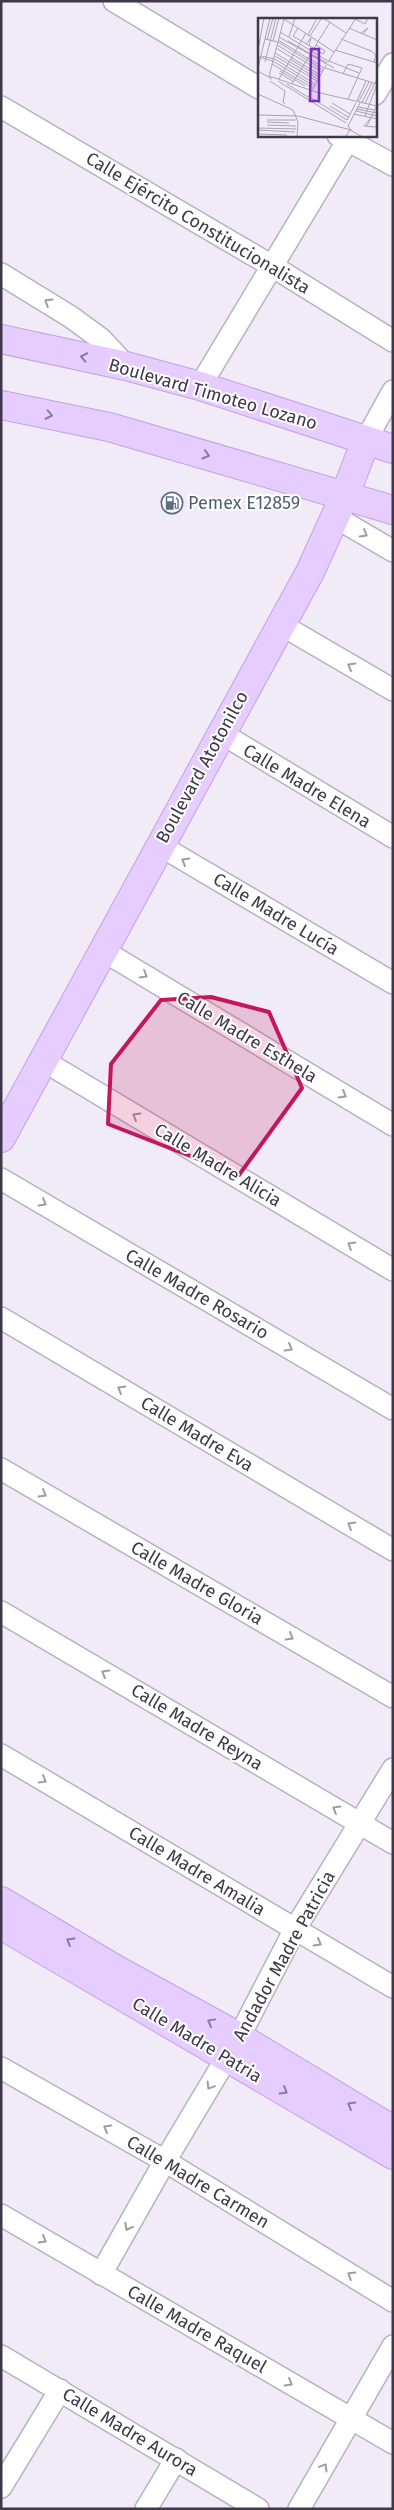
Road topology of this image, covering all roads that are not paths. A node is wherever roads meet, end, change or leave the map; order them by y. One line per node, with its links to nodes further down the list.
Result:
1 (114, 1): 3 (street)
2 (393, 64): 4 (street)
3 (258, 87)
4 (376, 92)
5 (1, 106): 8 (street, Calle Ejército Constitucionalista)
6 (346, 137): 7 (street); 8 (street)
7 (393, 165)
8 (272, 266): 11 (street, Calle Ejército Constitucionalista); 13 (street)
9 (1, 274): 12 (street, one-way to 9)
10 (1, 339): 12 (main road, Boulevard Timoteo Lozano, one-way to 10)
11 (393, 341)
12 (126, 366): 13 (main road, Boulevard Timoteo Lozano)
13 (200, 386): 16 (main road, Boulevard Timoteo Lozano)
14 (393, 391): 16 (street, Boulevard Atotonilco)
15 (1, 405): 18 (main road, one-way to 18)
16 (366, 440): 17 (main road, Boulevard Timoteo Lozano); 18 (main road, Boulevard Atotonilco)
17 (393, 450)
18 (340, 506): 19 (main road); 20 (street, one-way to 20); 21 (main road, Boulevard Atotonilco)
19 (393, 510)
20 (393, 551)
21 (280, 624): 22 (street, one-way to 21); 23 (main road, Boulevard Atotonilco)
22 (393, 690)
23 (221, 734): 24 (street, Calle Madre Elena); 25 (main road, Boulevard Atotonilco)
24 (393, 837)
25 (159, 846): 26 (main road, Boulevard Atotonilco); 27 (street, Calle Madre Lucía, one-way to 25)
26 (102, 950): 28 (main road, Boulevard Atotonilco); 29 (street, Calle Madre Esthela, one-way to 29)
27 (393, 983)
28 (44, 1061): 30 (main road, Boulevard Atotonilco); 32 (street, Calle Madre Alicia, one-way to 28)
29 (393, 1124)
30 (1, 1138)
31 (1, 1179): 34 (street, Calle Madre Rosario, one-way to 34)
32 (393, 1270)
33 (1, 1318): 36 (street, Calle Madre Eva, one-way to 33)
34 (393, 1409)
35 (1, 1469): 38 (street, Calle Madre Gloria, one-way to 38)
36 (393, 1550)
37 (1, 1612): 41 (street, Calle Madre Reyna, one-way to 37)
38 (393, 1697)
39 (1, 1755): 45 (street, Calle Madre Amalia, one-way to 45)
40 (393, 1769): 41 (street, Andador Madre Patricia)
41 (361, 1824): 42 (street, Calle Madre Reyna); 45 (street, Andador Madre Patricia)
42 (393, 1843)
43 (1, 1901): 47 (main road, Calle Madre Patria, one-way to 43)
44 (1, 1924): 47 (main road, Calle Madre Patria)
45 (295, 1930): 46 (street, Calle Madre Amalia, one-way to 46); 47 (street, Andador Madre Patricia)
46 (393, 1987)
47 (233, 2048): 49 (main road, Calle Madre Patria, one-way to 47); 50 (main road, Calle Madre Patria, one-way to 50); 51 (street, Andador Madre Patricia, one-way to 51)
48 (1, 2068): 51 (street, Calle Madre Carmen, one-way to 48)
49 (393, 2130)
50 (393, 2155)
51 (165, 2161): 53 (street, Andador Madre Patricia, one-way to 53); 54 (street, Calle Madre Carmen, one-way to 51)
52 (1, 2215): 53 (street, Calle Madre Raquel, one-way to 53)
53 (101, 2274): 58 (street, Calle Madre Raquel, one-way to 58)
54 (393, 2301)
55 (393, 2346): 58 (street)
56 (1, 2356): 57 (street, Calle Madre Aurora)
57 (60, 2390): 60 (street, Calle Madre Aurora); 61 (street)
58 (352, 2419): 59 (street, Calle Madre Raquel); 64 (street, one-way to 58)
59 (393, 2443)
60 (176, 2459): 62 (street); 63 (street, Calle Madre Aurora)
61 (1, 2487)
62 (146, 2509)
63 (258, 2509)
64 (299, 2509)

